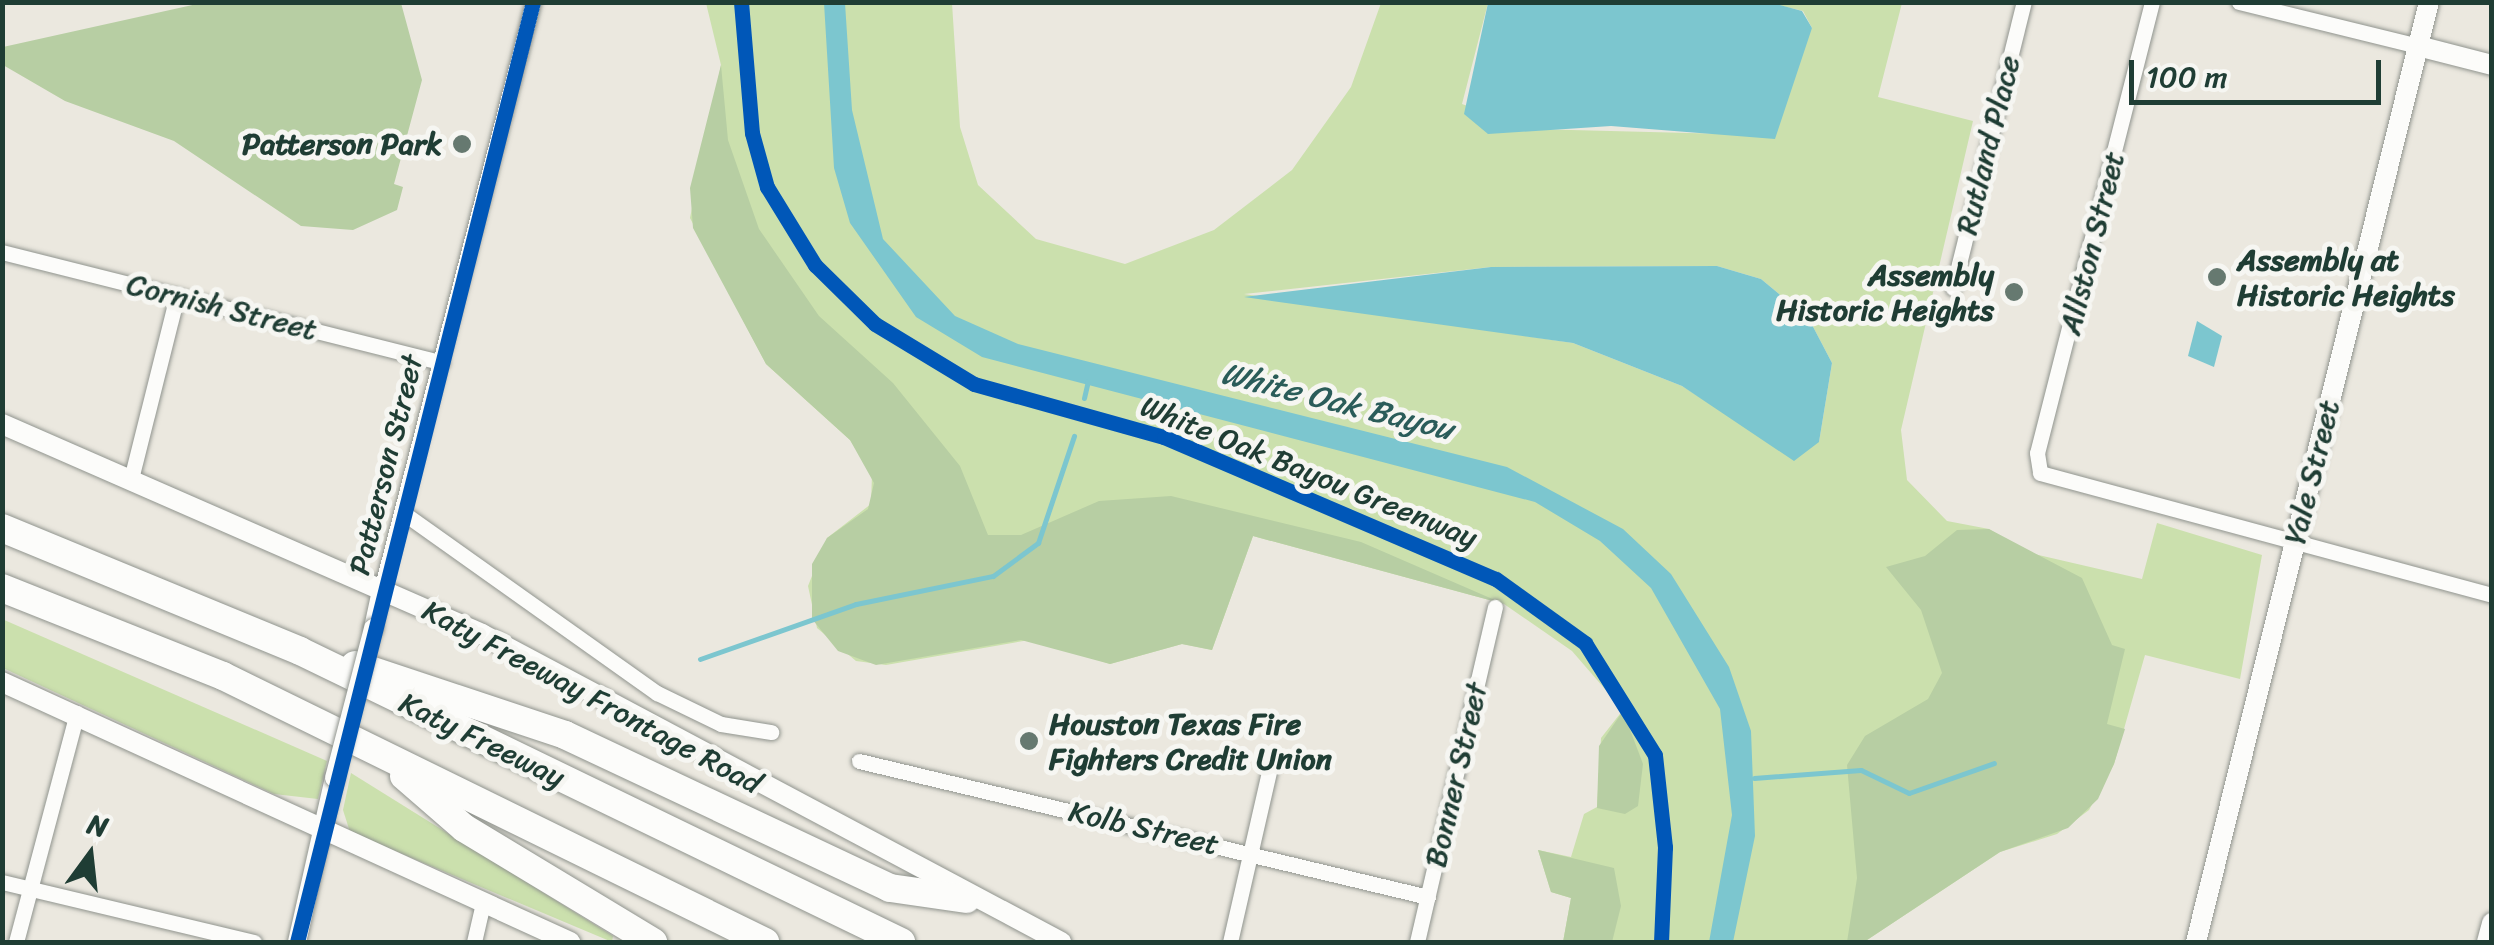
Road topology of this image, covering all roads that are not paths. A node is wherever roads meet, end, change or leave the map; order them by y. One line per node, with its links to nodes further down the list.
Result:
1 (533, 2): 11 (street, Patterson Street)
2 (2024, 2): 9 (street, Rutland Place)
3 (2152, 2): 16 (street, Allston Street)
4 (2239, 2): 6 (street)
5 (2429, 2): 6 (main road, Yale Street)
6 (2418, 46): 7 (main road); 16 (main road, Yale Street)
7 (2492, 66)
8 (2, 252): 10 (street, Cornish Street)
9 (1953, 288)
10 (177, 296): 11 (street, Cornish Street); 13 (street)
11 (441, 362): 14 (street, Patterson Street)
12 (2, 424): 13 (main road, Katy Freeway Frontage Road)
13 (130, 479): 17 (main road, Katy Freeway Frontage Road)
14 (402, 512): 17 (street, Patterson Street); 24 (street)
15 (2, 528): 21 (highway, Katy Freeway)
16 (2295, 543): 19 (street); 47 (main road, Yale Street)
17 (382, 586): 28 (street, Patterson Street, bridge); 33 (main road, Katy Freeway Frontage Road)
18 (2, 588): 25 (highway, Katy Freeway)
19 (2492, 596)
20 (1495, 607): 32 (street, Bonner Street)
21 (300, 651): 33 (highway); 43 (highway, Katy Freeway)
22 (2, 682): 23 (main road)
23 (77, 712): 28 (main road); 31 (street)
24 (772, 732)
25 (365, 743): 41 (highway); 42 (highway, Katy Freeway)
26 (860, 760): 29 (street, Kolb Street)
27 (1270, 768): 29 (street)
28 (322, 827): 34 (main road); 38 (street, Patterson Street)
29 (1250, 853): 32 (street, Kolb Street); 45 (street)
30 (2, 882): 31 (street)
31 (30, 889): 36 (street); 37 (street)
32 (1428, 897): 46 (street, Bonner Street)
33 (966, 898): 44 (main road, Katy Freeway Frontage Road)
34 (482, 908): 39 (street); 40 (main road)
35 (2492, 923): 48 (main road)
36 (16, 942)
37 (254, 942)
38 (297, 942)
39 (474, 942)
40 (570, 942)
41 (653, 942)
42 (766, 942)
43 (901, 942)
44 (1061, 942)
45 (1230, 942)
46 (1418, 942)
47 (2196, 942)
48 (2487, 942)

